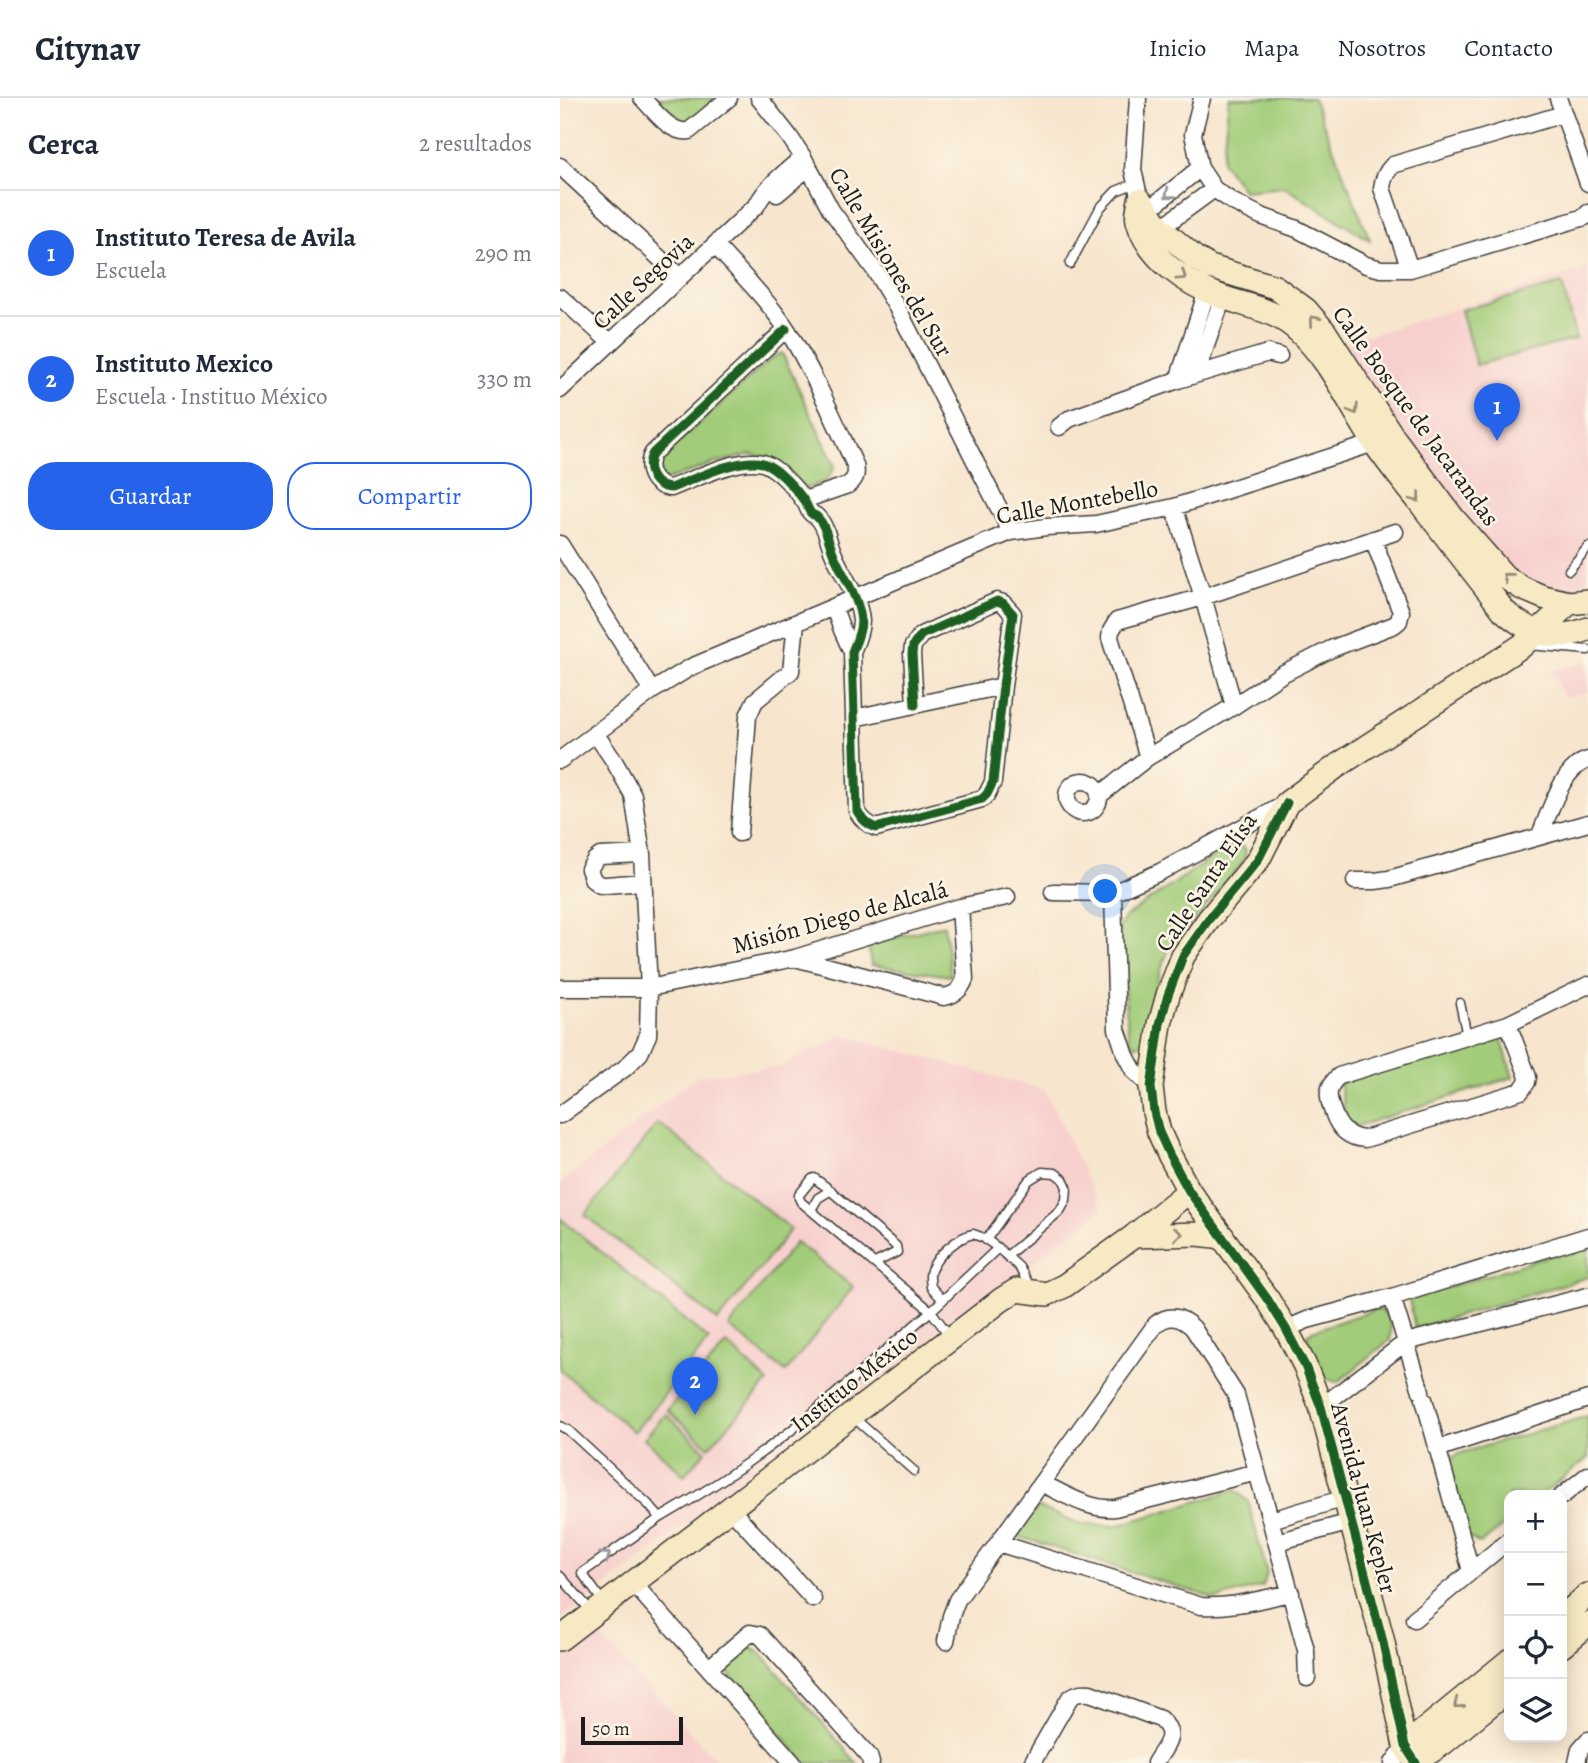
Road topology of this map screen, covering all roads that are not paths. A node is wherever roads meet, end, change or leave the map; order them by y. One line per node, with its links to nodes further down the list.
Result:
1 (642, 98): 2 (street)
2 (729, 98)
3 (759, 98): 7 (street, Calle Misiones del Sur)
4 (1138, 98): 13 (street)
5 (1202, 98): 9 (street)
6 (1561, 106): 10 (street); 16 (street)
7 (806, 162): 14 (street, Calle Segovia); 33 (street, Calle Misiones del Sur)
8 (560, 166): 17 (street)
9 (1200, 168): 11 (street); 13 (street, one-way to 13)
10 (1588, 183)
11 (1214, 189): 13 (street); 16 (street)
12 (1588, 213): 16 (street)
13 (1144, 214): 15 (lane); 18 (street, Calle Bosque de Jacarandas, one-way to 18); 29 (street, Calle Bosque de Jacarandas, one-way to 13)
14 (715, 245): 17 (street, Calle Segovia); 22 (street)
15 (1070, 264)
16 (1410, 269)
17 (680, 277): 23 (street, Calle Segovia)
18 (1215, 294): 25 (street); 26 (street); 29 (street, Calle Bosque de Jacarandas, one-way to 29)
19 (560, 297): 20 (street)
20 (573, 309): 21 (street); 23 (street)
21 (560, 321)
22 (786, 328): 30 (street); 30 (street)
23 (610, 342): 27 (street, Calle Segovia)
24 (1279, 356): 25 (street)
25 (1196, 374): 26 (street)
26 (1178, 380): 28 (street)
27 (560, 390)
28 (1059, 427)
29 (1384, 440): 31 (street, Calle Montebello); 40 (street, Calle Bosque de Jacarandas, one-way to 29); 44 (street, Calle Bosque de Jacarandas, one-way to 44)
30 (807, 507): 38 (street)
31 (1174, 508): 33 (street, Calle Montebello); 39 (street)
32 (1395, 531): 34 (street)
33 (1011, 532): 38 (street, Calle Montebello)
34 (1373, 539): 39 (street); 50 (street)
35 (560, 544): 48 (street)
36 (1588, 547): 37 (lane)
37 (1569, 569)
38 (855, 597): 41 (street, Calle Montebello); 46 (street)
39 (1203, 597): 50 (street); 53 (street)
40 (1578, 602): 44 (street, Calle Bosque de Jacarandas)
41 (834, 608): 42 (street, Calle Montebello); 46 (street)
42 (796, 623): 48 (street, Calle Montebello); 59 (street)
43 (1588, 629): 44 (street)
44 (1530, 639): 45 (lane); 57 (street, Calle Bosque de Jacarandas)
45 (1588, 650)
46 (852, 652): 51 (street)
47 (1003, 686): 49 (street); 49 (street); 51 (street)
48 (652, 691): 52 (street, Calle Montebello)
49 (915, 705): 51 (street)
50 (1234, 706): 53 (street)
51 (854, 718)
52 (594, 733): 54 (street, Calle Montebello); 61 (street)
53 (1148, 757): 56 (street)
54 (560, 760)
55 (1588, 760): 60 (street)
56 (1100, 795)
57 (1287, 803): 65 (street); 75 (street, Calle Santa Elisa)
58 (1588, 823): 60 (street)
59 (739, 833)
60 (1540, 835): 62 (street)
61 (642, 854): 63 (street); 63 (street)
62 (1355, 881)
63 (643, 882): 71 (street)
64 (1053, 892): 65 (street)
65 (1113, 893): 75 (street)
66 (1007, 897): 67 (street, Misión Diego de Alcalá)
67 (960, 907): 68 (street, Misión Diego de Alcalá); 68 (street)
68 (795, 958): 71 (street, Misión Diego de Alcalá)
69 (1588, 985): 73 (street)
70 (560, 988): 71 (street, Misión Diego de Alcalá)
71 (649, 988): 76 (street)
72 (1460, 1003): 74 (lane)
73 (1508, 1024): 74 (street); 74 (street)
74 (1467, 1037)
75 (1151, 1087): 78 (street, Calle Santa Elisa)
76 (560, 1115)
77 (831, 1190): 79 (lane); 79 (lane); 86 (lane)
78 (1189, 1191): 80 (street, Instituo México); 82 (street, Avenida Juan Kepler)
79 (811, 1210): 86 (lane)
80 (1134, 1236): 82 (street, one-way to 82); 87 (street, Instituo México)
81 (1588, 1236): 89 (street)
82 (1223, 1237): 92 (street, Avenida Juan Kepler)
83 (986, 1240): 84 (lane); 85 (lane); 90 (lane)
84 (998, 1248): 85 (lane); 90 (lane)
85 (1007, 1256): 87 (lane)
86 (875, 1263): 91 (lane)
87 (1034, 1293): 93 (street, Instituo México)
88 (1588, 1296): 94 (street)
89 (1392, 1297): 92 (street); 94 (street)
90 (943, 1300): 91 (lane)
91 (931, 1311): 93 (lane); 107 (lane)
92 (1286, 1329): 96 (street, Avenida Juan Kepler)
93 (951, 1338): 97 (street, Instituo México)
94 (1406, 1342): 96 (street); 99 (street)
95 (1588, 1399): 99 (street)
96 (1321, 1407): 105 (street, Avenida Juan Kepler)
97 (850, 1415): 100 (lane); 106 (street, Instituo México)
98 (560, 1426): 107 (lane)
99 (1437, 1449): 113 (street)
100 (914, 1471)
101 (1257, 1472): 103 (street); 103 (street); 108 (street)
102 (1588, 1475): 104 (street)
103 (1041, 1483): 111 (street)
104 (1567, 1492)
105 (1345, 1498): 108 (street); 109 (street, Avenida Juan Kepler)
106 (730, 1508): 116 (street, Instituo México); 120 (street)
107 (660, 1518): 114 (lane, one-way to 107)
108 (1270, 1520): 110 (street)
109 (1351, 1522): 110 (street); 133 (street, Avenida Juan Kepler)
110 (1277, 1542): 118 (street)
111 (998, 1543): 118 (street); 126 (street)
112 (1504, 1544): 113 (street)
113 (1471, 1571): 123 (street)
114 (582, 1573): 117 (lane); 121 (lane)
115 (560, 1576): 117 (lane)
116 (633, 1583): 121 (street, Instituo México); 129 (street)
117 (568, 1584): 121 (lane)
118 (1291, 1593): 130 (street)
119 (1587, 1598): 122 (street)
120 (813, 1599)
121 (599, 1609): 125 (street, Instituo México)
122 (1563, 1616)
123 (1414, 1619)
124 (1588, 1624): 127 (street)
125 (560, 1639)
126 (946, 1642)
127 (1567, 1642)
128 (1504, 1666): 133 (street, one-way to 133)
129 (709, 1668): 134 (street); 135 (street)
130 (1307, 1678)
131 (1504, 1692): 133 (street)
132 (1588, 1740): 138 (street)
133 (1415, 1752)
134 (793, 1763)
135 (871, 1763)
136 (1032, 1763): 137 (street)
137 (1155, 1763)
138 (1577, 1763)

